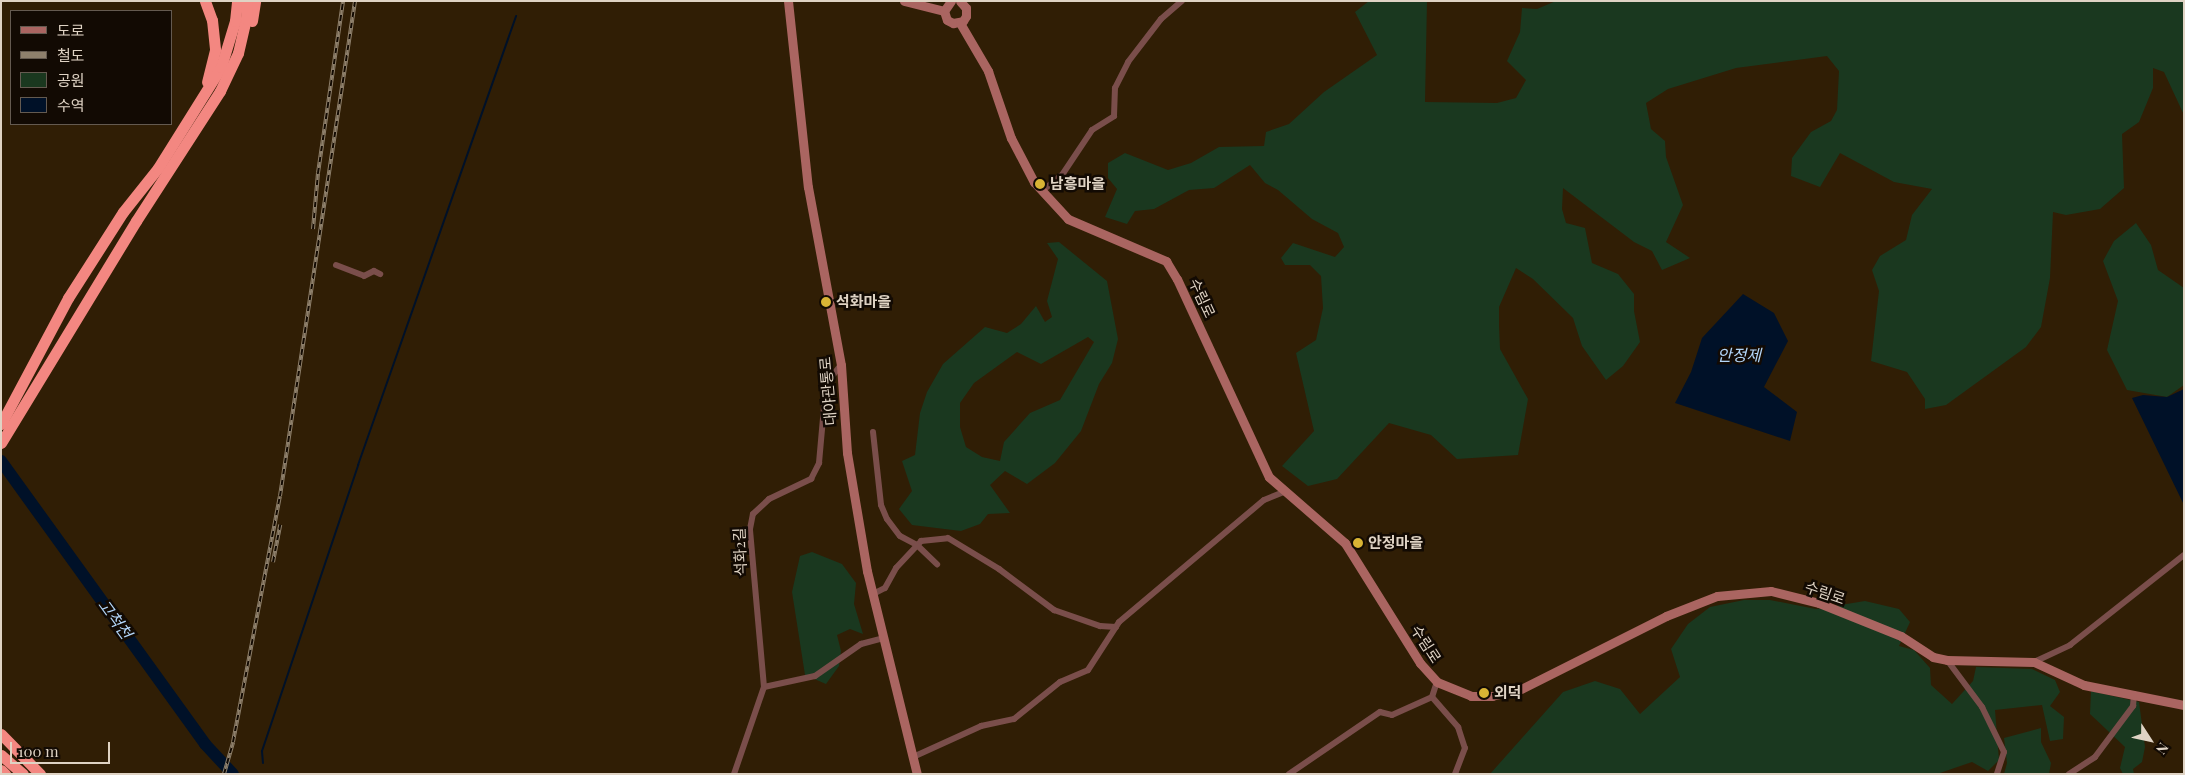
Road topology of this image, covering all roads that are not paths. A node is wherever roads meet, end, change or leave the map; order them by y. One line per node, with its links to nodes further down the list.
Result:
1 (205, 1): 12 (highway)
2 (237, 1): 12 (highway)
3 (247, 1): 12 (highway)
4 (255, 1): 12 (highway)
5 (788, 1): 16 (main road, 대야관통로)
6 (904, 1): 10 (main road, 수림로)
7 (951, 1): 10 (main road)
8 (960, 1): 11 (main road)
9 (1182, 1): 13 (street)
10 (944, 11): 11 (main road, 수림로)
11 (960, 23): 13 (main road, 수림로)
12 (195, 122): 18 (highway); 18 (highway)
13 (1042, 191): 19 (main road, 수림로)
14 (336, 265): 15 (street)
15 (380, 274)
16 (841, 365): 23 (main road, 대야관통로); 29 (street, 석화2길)
17 (873, 432): 20 (street)
18 (3, 433)
19 (1284, 492): 24 (street); 28 (main road, 수림로)
20 (917, 545): 22 (street); 23 (street); 24 (street)
21 (2184, 554): 27 (street)
22 (937, 564)
23 (873, 594): 25 (main road, 대야관통로)
24 (1116, 627): 35 (street)
25 (883, 638): 29 (street); 35 (main road, 대야관통로)
26 (1947, 660): 27 (main road, 수림로); 28 (main road, 수림로); 44 (street)
27 (2034, 662): 30 (main road, 수림로)
28 (1437, 682): 31 (street)
29 (764, 687): 40 (street, 석화2길)
30 (2134, 694): 32 (main road, 수림로); 45 (street)
31 (1432, 697): 42 (street); 43 (street)
32 (2184, 704)
33 (1, 734): 39 (highway)
34 (1, 755): 38 (highway)
35 (913, 757): 41 (main road, 대야관통로)
36 (1, 770): 37 (highway)
37 (6, 774)
38 (23, 774)
39 (40, 774)
40 (734, 774)
41 (917, 774)
42 (1289, 774)
43 (1455, 774)
44 (1997, 774)
45 (2069, 774)

